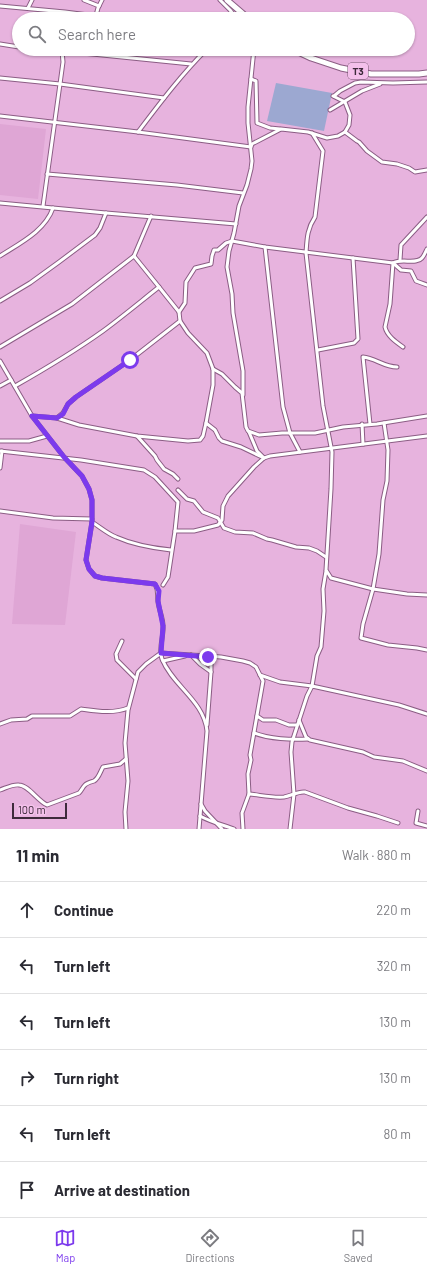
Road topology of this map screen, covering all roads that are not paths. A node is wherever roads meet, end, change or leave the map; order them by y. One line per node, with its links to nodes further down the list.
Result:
1 (32, 0): 8 (street)
2 (84, 0): 7 (street)
3 (102, 0): 7 (street)
4 (220, 0): 11 (street)
5 (227, 0): 12 (highway)
6 (0, 6): 8 (street)
7 (99, 6): 10 (street)
8 (28, 8): 9 (street)
9 (65, 12)
10 (98, 12)
11 (231, 12)
12 (241, 12)
13 (0, 44): 14 (street)
14 (12, 46)
15 (62, 56): 26 (street)
16 (112, 56): 20 (street)
17 (200, 56): 20 (street)
18 (253, 56): 23 (street)
19 (307, 56): 21 (highway, T3)
20 (192, 64): 27 (street)
21 (427, 73)
22 (0, 78): 26 (street)
23 (251, 79): 32 (street); 36 (street)
24 (427, 82): 25 (street)
25 (382, 83): 28 (street); 28 (street)
26 (60, 84): 27 (street); 31 (street)
27 (164, 98): 33 (street)
28 (344, 102): 29 (street); 34 (street)
29 (330, 110)
30 (0, 116): 31 (street)
31 (55, 122): 33 (street); 38 (street)
32 (281, 129): 35 (street); 36 (street)
33 (138, 132): 36 (street)
34 (345, 132): 35 (street); 37 (street)
35 (312, 133): 50 (street)
36 (250, 147): 39 (street)
37 (427, 170)
38 (47, 174): 39 (street); 41 (street)
39 (243, 193): 46 (street)
40 (0, 202): 41 (street)
41 (43, 206): 42 (street)
42 (53, 208): 43 (street); 51 (street)
43 (106, 213): 44 (street); 58 (street)
44 (151, 216): 46 (street); 52 (street)
45 (427, 217): 54 (street)
46 (236, 224): 47 (street)
47 (232, 241): 48 (street); 59 (street); 70 (street)
48 (265, 247): 50 (street); 80 (street)
49 (427, 249): 54 (street)
50 (306, 252): 53 (street); 63 (street)
51 (0, 256)
52 (134, 256): 57 (street); 61 (street)
53 (353, 258): 55 (street); 63 (street)
54 (400, 260): 55 (street)
55 (393, 263): 56 (street); 62 (street)
56 (427, 285)
57 (159, 287): 59 (street); 69 (street)
58 (0, 301)
59 (179, 312): 60 (street)
60 (180, 321): 66 (street); 73 (street)
61 (0, 347)
62 (403, 347)
63 (318, 350): 78 (street)
64 (0, 360): 67 (street)
65 (397, 366): 77 (street)
66 (213, 369): 70 (street); 74 (street)
67 (11, 380): 68 (street); 69 (street)
68 (0, 386)
69 (15, 386): 71 (street)
70 (243, 394): 79 (street)
71 (32, 416): 73 (street); 81 (street)
72 (427, 416): 75 (street)
73 (57, 418): 82 (street)
74 (206, 423): 82 (street); 91 (street)
75 (384, 423): 77 (street); 85 (street)
76 (362, 424): 77 (street); 78 (street); 86 (street)
77 (370, 424)
78 (328, 430): 80 (street); 87 (street)
79 (248, 431): 80 (street); 91 (street)
80 (290, 433): 89 (street)
81 (47, 436): 84 (street); 90 (street)
82 (137, 436): 93 (street)
83 (427, 436): 85 (street)
84 (0, 441)
85 (387, 441): 86 (street); 103 (street)
86 (363, 444): 87 (street)
87 (331, 448): 89 (street); 100 (street)
88 (1, 451): 90 (street); 92 (street)
89 (300, 452): 91 (street)
90 (66, 458): 96 (street); 98 (street)
91 (264, 458): 97 (street)
92 (0, 468)
93 (178, 479)
94 (178, 490): 97 (street)
95 (0, 511): 96 (street)
96 (92, 520): 99 (street); 107 (street)
97 (220, 523): 98 (street); 100 (street)
98 (174, 531): 99 (street)
99 (172, 550): 102 (street)
100 (326, 557): 101 (street)
101 (326, 571): 103 (street); 114 (street)
102 (163, 585)
103 (373, 589): 104 (street); 106 (street)
104 (427, 595)
105 (122, 641): 113 (street)
106 (427, 650)
107 (161, 653): 108 (street); 110 (street); 113 (street)
108 (190, 655): 109 (street); 110 (street); 111 (street)
109 (208, 657): 111 (street); 112 (street)
110 (163, 661): 121 (street)
111 (211, 672): 121 (street)
112 (260, 675): 114 (street); 117 (street)
113 (136, 679): 115 (street)
114 (312, 686): 116 (street); 118 (street)
115 (128, 708): 119 (street); 125 (street)
116 (427, 714)
117 (257, 716): 120 (street); 122 (street)
118 (299, 720): 120 (street); 123 (street)
119 (0, 724)
120 (297, 725): 124 (street)
121 (207, 731): 130 (street)
122 (254, 733): 124 (street); 128 (street)
123 (308, 739): 124 (street); 126 (street)
124 (292, 740): 129 (street)
125 (126, 759): 127 (street); 136 (street)
126 (427, 771)
127 (0, 790)
128 (249, 794): 129 (street); 140 (street)
129 (294, 794): 134 (street); 141 (street)
130 (201, 804): 132 (street); 133 (street)
131 (418, 811): 135 (street)
132 (200, 816): 133 (street); 137 (street)
133 (216, 822): 138 (street); 139 (street)
134 (398, 823)
135 (427, 826)
136 (126, 829)
137 (199, 829)
138 (222, 829)
139 (234, 829)
140 (244, 829)
141 (290, 829)

